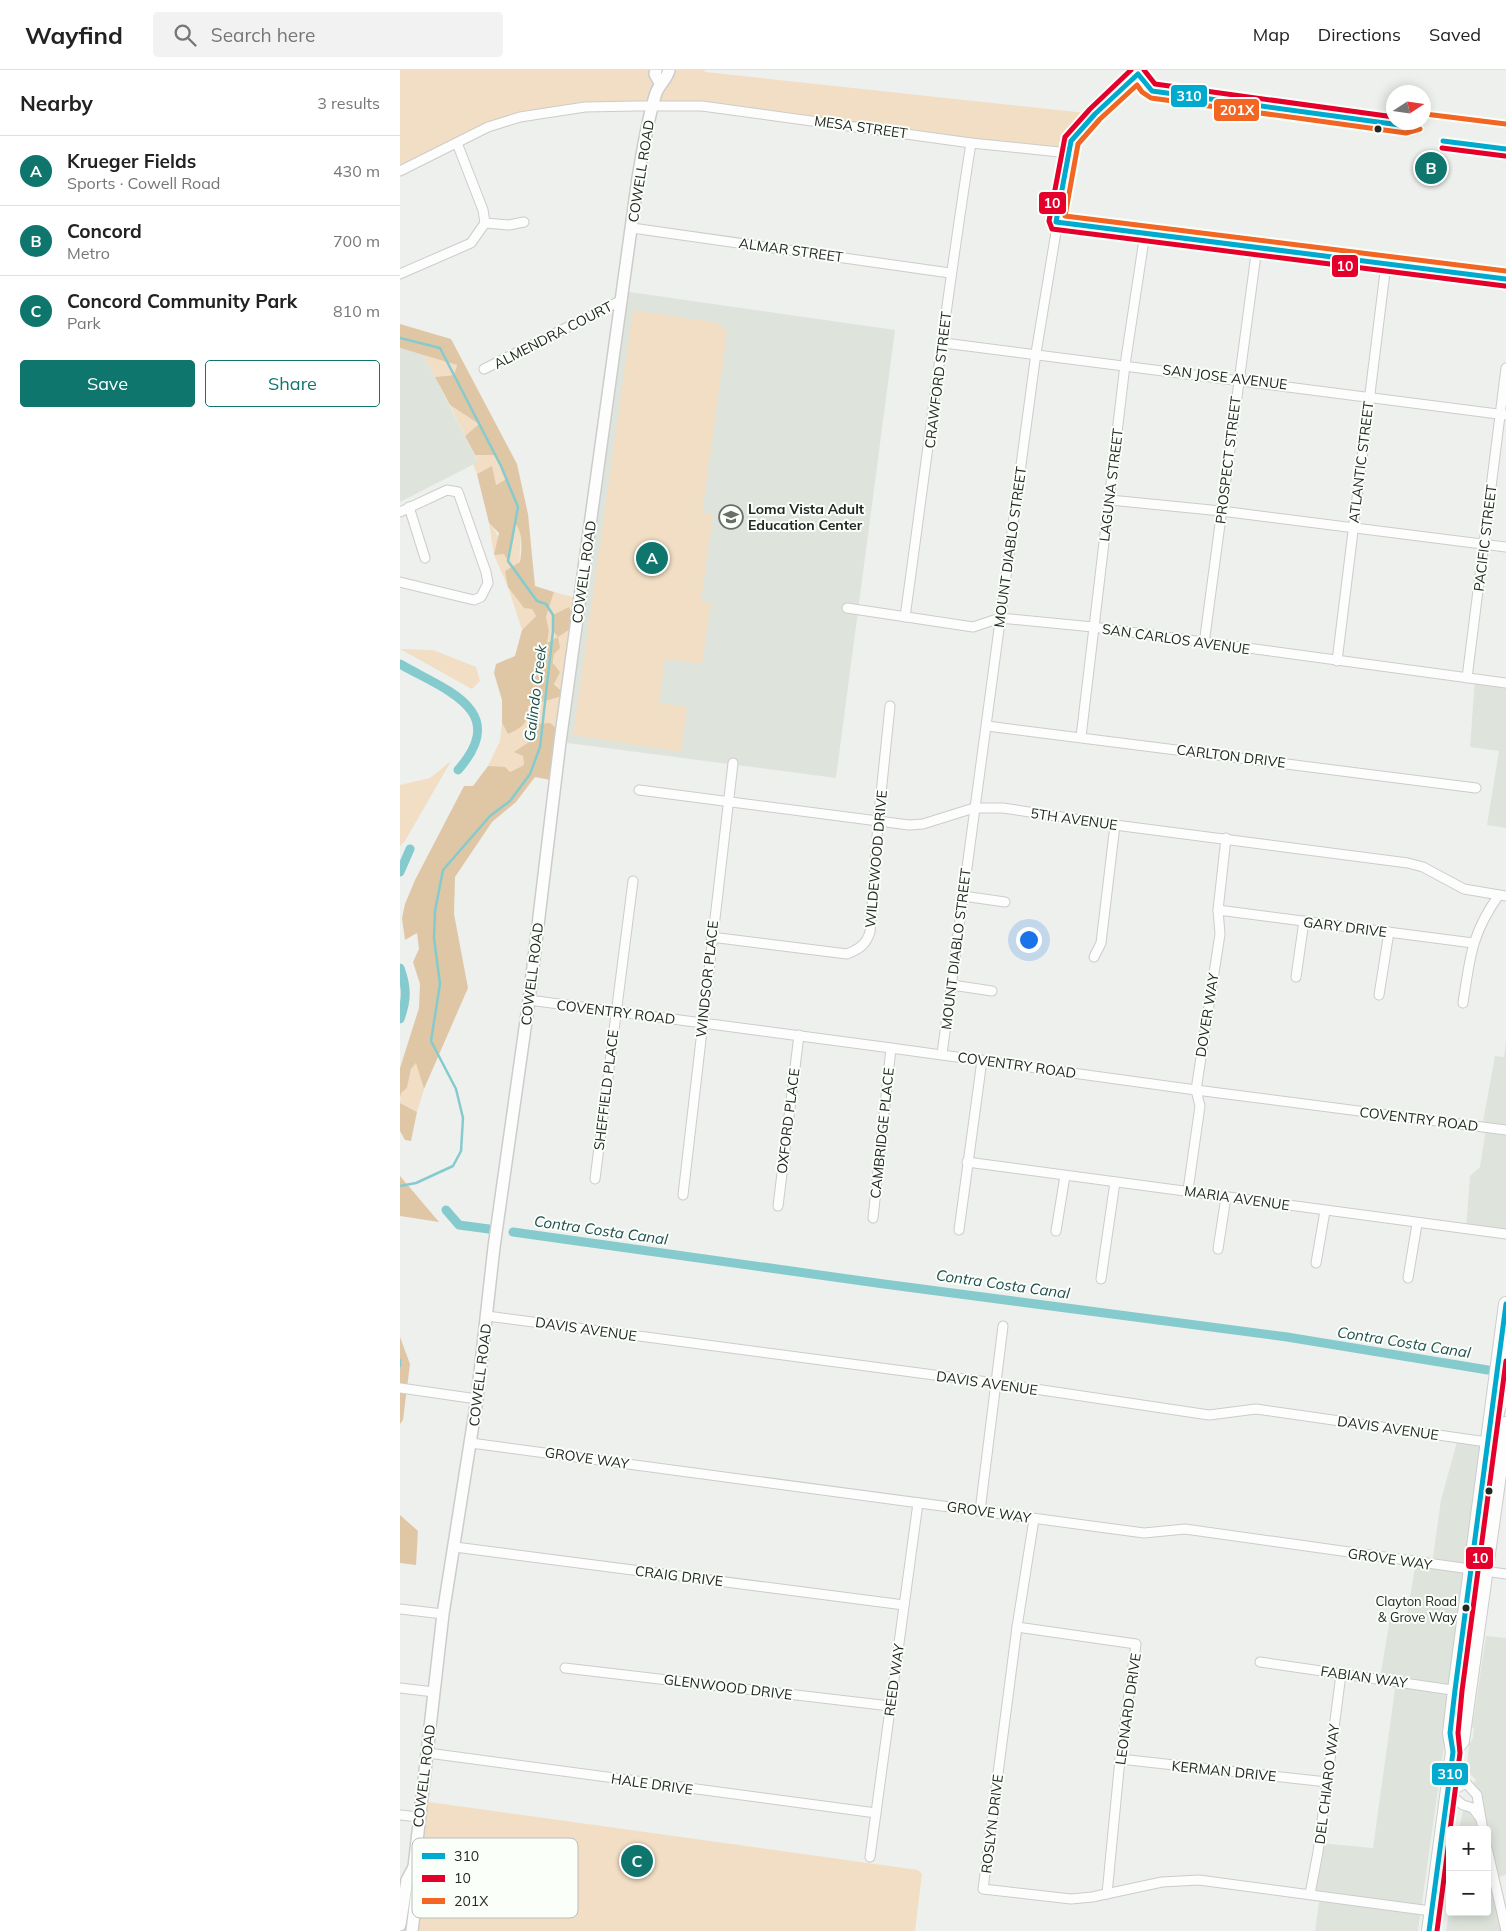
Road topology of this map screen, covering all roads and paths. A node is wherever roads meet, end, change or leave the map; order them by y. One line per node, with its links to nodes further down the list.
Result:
1 (656, 70): 4 (street)
2 (669, 70): 4 (street, COWELL ROAD)
3 (1139, 71): 8 (street, MOUNT DIABLO STREET)
4 (660, 83): 5 (street, COWELL ROAD)
5 (652, 105): 6 (street, MESA STREET); 7 (street, MESA STREET); 13 (street, COWELL ROAD)
6 (457, 143): 9 (street, MESA STREET); 12 (street)
7 (971, 143): 8 (street, MESA STREET); 17 (street, CRAWFORD STREET)
8 (1069, 153): 11 (street, MOUNT DIABLO STREET)
9 (400, 171)
10 (524, 222): 12 (street)
11 (1056, 222): 14 (street); 22 (street, MOUNT DIABLO STREET)
12 (485, 223): 18 (street)
13 (632, 228): 17 (street, ALMAR STREET); 20 (street, COWELL ROAD)
14 (1145, 233): 15 (street); 23 (street, LAGUNA STREET)
15 (1256, 247): 16 (street); 26 (street, PROSPECT STREET)
16 (1386, 264): 19 (street); 27 (street, ATLANTIC STREET)
17 (950, 273): 21 (street, CRAWFORD STREET)
18 (400, 274)
19 (1506, 279)
20 (622, 300): 25 (street, ALMENDRA COURT); 71 (street, COWELL ROAD)
21 (944, 343): 22 (street, SAN JOSE AVENUE); 39 (street, CRAWFORD STREET)
22 (1036, 354): 23 (street, SAN JOSE AVENUE); 40 (street, MOUNT DIABLO STREET)
23 (1125, 365): 26 (street, SAN JOSE AVENUE); 29 (street, LAGUNA STREET)
24 (1506, 368): 28 (street, PACIFIC STREET)
25 (484, 369)
26 (1238, 379): 27 (street, SAN JOSE AVENUE); 31 (street, PROSPECT STREET)
27 (1369, 396): 28 (street, SAN JOSE AVENUE); 33 (street, ATLANTIC STREET)
28 (1503, 414): 34 (street, PACIFIC STREET)
29 (1110, 500): 31 (street); 41 (street, LAGUNA STREET)
30 (409, 508): 32 (street); 36 (street); 37 (street)
31 (1221, 511): 33 (street); 42 (street, PROSPECT STREET)
32 (400, 512)
33 (1353, 527): 34 (street); 43 (street, ATLANTIC STREET)
34 (1484, 544): 35 (street); 44 (street, PACIFIC STREET)
35 (1506, 547)
36 (425, 558)
37 (400, 582)
38 (847, 608): 39 (street, SAN CARLOS AVENUE)
39 (905, 617): 40 (street, SAN CARLOS AVENUE)
40 (1000, 618): 41 (street, SAN CARLOS AVENUE); 47 (street, MOUNT DIABLO STREET)
41 (1093, 627): 42 (street, SAN CARLOS AVENUE); 48 (street, LAGUNA STREET)
42 (1204, 644): 43 (street, SAN CARLOS AVENUE)
43 (1337, 661): 44 (street, SAN CARLOS AVENUE)
44 (1467, 678): 45 (street, SAN CARLOS AVENUE)
45 (1506, 683)
46 (890, 706): 54 (street, WILDEWOOD DRIVE)
47 (987, 726): 48 (street, CARLTON DRIVE); 53 (street, MOUNT DIABLO STREET)
48 (1081, 737): 50 (street, CARLTON DRIVE)
49 (734, 763): 52 (street, WINDSOR PLACE)
50 (1476, 788)
51 (639, 790): 52 (street, 5TH AVENUE)
52 (728, 803): 54 (street, 5TH AVENUE); 64 (street, WINDSOR PLACE)
53 (974, 808): 54 (street, 5TH AVENUE); 55 (street, 5TH AVENUE); 58 (street, MOUNT DIABLO STREET)
54 (878, 823): 64 (street, WILDEWOOD DRIVE)
55 (1115, 825): 56 (street, 5TH AVENUE); 66 (street)
56 (1226, 838): 59 (street, 5TH AVENUE); 61 (street, DOVER WAY)
57 (633, 882): 73 (street, SHEFFIELD PLACE)
58 (963, 896): 60 (street); 68 (street, MOUNT DIABLO STREET)
59 (1503, 896): 65 (street)
60 (1005, 902)
61 (1218, 910): 62 (street, GARY DRIVE); 79 (street, DOVER WAY)
62 (1304, 921): 63 (street, GARY DRIVE); 67 (street)
63 (1389, 932): 65 (street, GARY DRIVE); 70 (street)
64 (711, 938): 74 (street, WINDSOR PLACE)
65 (1473, 943): 72 (street)
66 (1094, 956)
67 (1296, 977)
68 (952, 985): 69 (street); 77 (street, MOUNT DIABLO STREET)
69 (992, 991)
70 (1379, 996)
71 (529, 1000): 73 (street, COVENTRY ROAD); 100 (street, COWELL ROAD)
72 (1463, 1003)
73 (616, 1011): 74 (street, COVENTRY ROAD); 83 (street, SHEFFIELD PLACE)
74 (702, 1023): 75 (street, COVENTRY ROAD); 86 (street, WINDSOR PLACE)
75 (799, 1035): 76 (street, COVENTRY ROAD); 88 (street, OXFORD PLACE)
76 (891, 1048): 77 (street, COVENTRY ROAD); 90 (street, CAMBRIDGE PLACE)
77 (942, 1054): 78 (street, COVENTRY ROAD)
78 (982, 1060): 79 (street, COVENTRY ROAD); 81 (street)
79 (1196, 1090): 80 (street, COVENTRY ROAD); 85 (street, DOVER WAY)
80 (1506, 1130)
81 (967, 1162): 82 (street, MARIA AVENUE); 92 (street)
82 (1065, 1176): 84 (street, MARIA AVENUE); 93 (street)
83 (595, 1179)
84 (1115, 1182): 85 (street, MARIA AVENUE); 98 (street)
85 (1188, 1190): 87 (street, MARIA AVENUE)
86 (683, 1194)
87 (1226, 1197): 89 (street, MARIA AVENUE); 95 (street)
88 (778, 1206)
89 (1325, 1211): 91 (street, MARIA AVENUE); 96 (street)
90 (873, 1218)
91 (1416, 1224): 94 (street, MARIA AVENUE); 97 (street)
92 (959, 1230)
93 (1056, 1231)
94 (1506, 1234)
95 (1218, 1249)
96 (1316, 1263)
97 (1408, 1278)
98 (1101, 1279)
99 (1506, 1304): 107 (main road)
100 (487, 1316): 102 (street, DAVIS AVENUE); 105 (street, COWELL ROAD)
101 (1003, 1326): 102 (street)
102 (995, 1383): 107 (street, DAVIS AVENUE); 112 (street)
103 (400, 1388): 105 (street)
104 (1506, 1396): 107 (street)
105 (477, 1399): 109 (street, COWELL ROAD)
106 (1506, 1424): 108 (main road)
107 (1487, 1442): 111 (street); 115 (main road)
108 (1505, 1442): 111 (main road)
109 (471, 1443): 110 (street, GROVE WAY); 114 (street, COWELL ROAD)
110 (918, 1502): 112 (street, GROVE WAY); 118 (street, REED WAY)
111 (1495, 1504): 116 (main road)
112 (980, 1511): 113 (street, GROVE WAY)
113 (1034, 1519): 115 (street, GROVE WAY); 121 (street, ROSLYN DRIVE)
114 (455, 1547): 118 (street, CRAIG DRIVE); 120 (street, COWELL ROAD)
115 (1471, 1569): 116 (street, GROVE WAY); 126 (main road)
116 (1487, 1569): 117 (street, GROVE WAY); 126 (main road)
117 (1506, 1574)
118 (904, 1605): 128 (street, REED WAY)
119 (400, 1609): 120 (street)
120 (444, 1614): 127 (street, COWELL ROAD)
121 (1018, 1627): 130 (street, LEONARD DRIVE); 142 (street, ROSLYN DRIVE)
122 (1260, 1662): 124 (street, FABIAN WAY)
123 (565, 1668): 128 (street, GLENWOOD DRIVE)
124 (1341, 1674): 126 (street, FABIAN WAY); 131 (street, DEL CHIARO WAY)
125 (400, 1688): 127 (street)
126 (1462, 1691): 132 (main road)
127 (434, 1692): 129 (street, COWELL ROAD)
128 (890, 1706): 133 (street, REED WAY)
129 (428, 1753): 133 (street, HALE DRIVE); 135 (street, COWELL ROAD)
130 (1120, 1759): 131 (street, KERMAN DRIVE); 142 (street, LEONARD DRIVE)
131 (1327, 1782): 143 (street, DEL CHIARO WAY)
132 (1448, 1793): 136 (street); 136 (street); 144 (main road)
133 (876, 1813): 139 (street, REED WAY)
134 (400, 1815): 135 (street)
135 (419, 1817): 138 (street, COWELL ROAD)
136 (1481, 1819): 137 (street)
137 (1482, 1826)
138 (417, 1838)
139 (870, 1857)
140 (1491, 1865): 149 (street)
141 (412, 1871): 146 (street, COWELL ROAD)
142 (1107, 1894): 143 (street, ROSLYN DRIVE)
143 (1310, 1894): 144 (street, ROSLYN DRIVE)
144 (1431, 1911): 148 (main road)
145 (414, 1918): 147 (street, COWELL ROAD)
146 (400, 1925)
147 (412, 1931)
148 (1429, 1931)
149 (1506, 1931)

